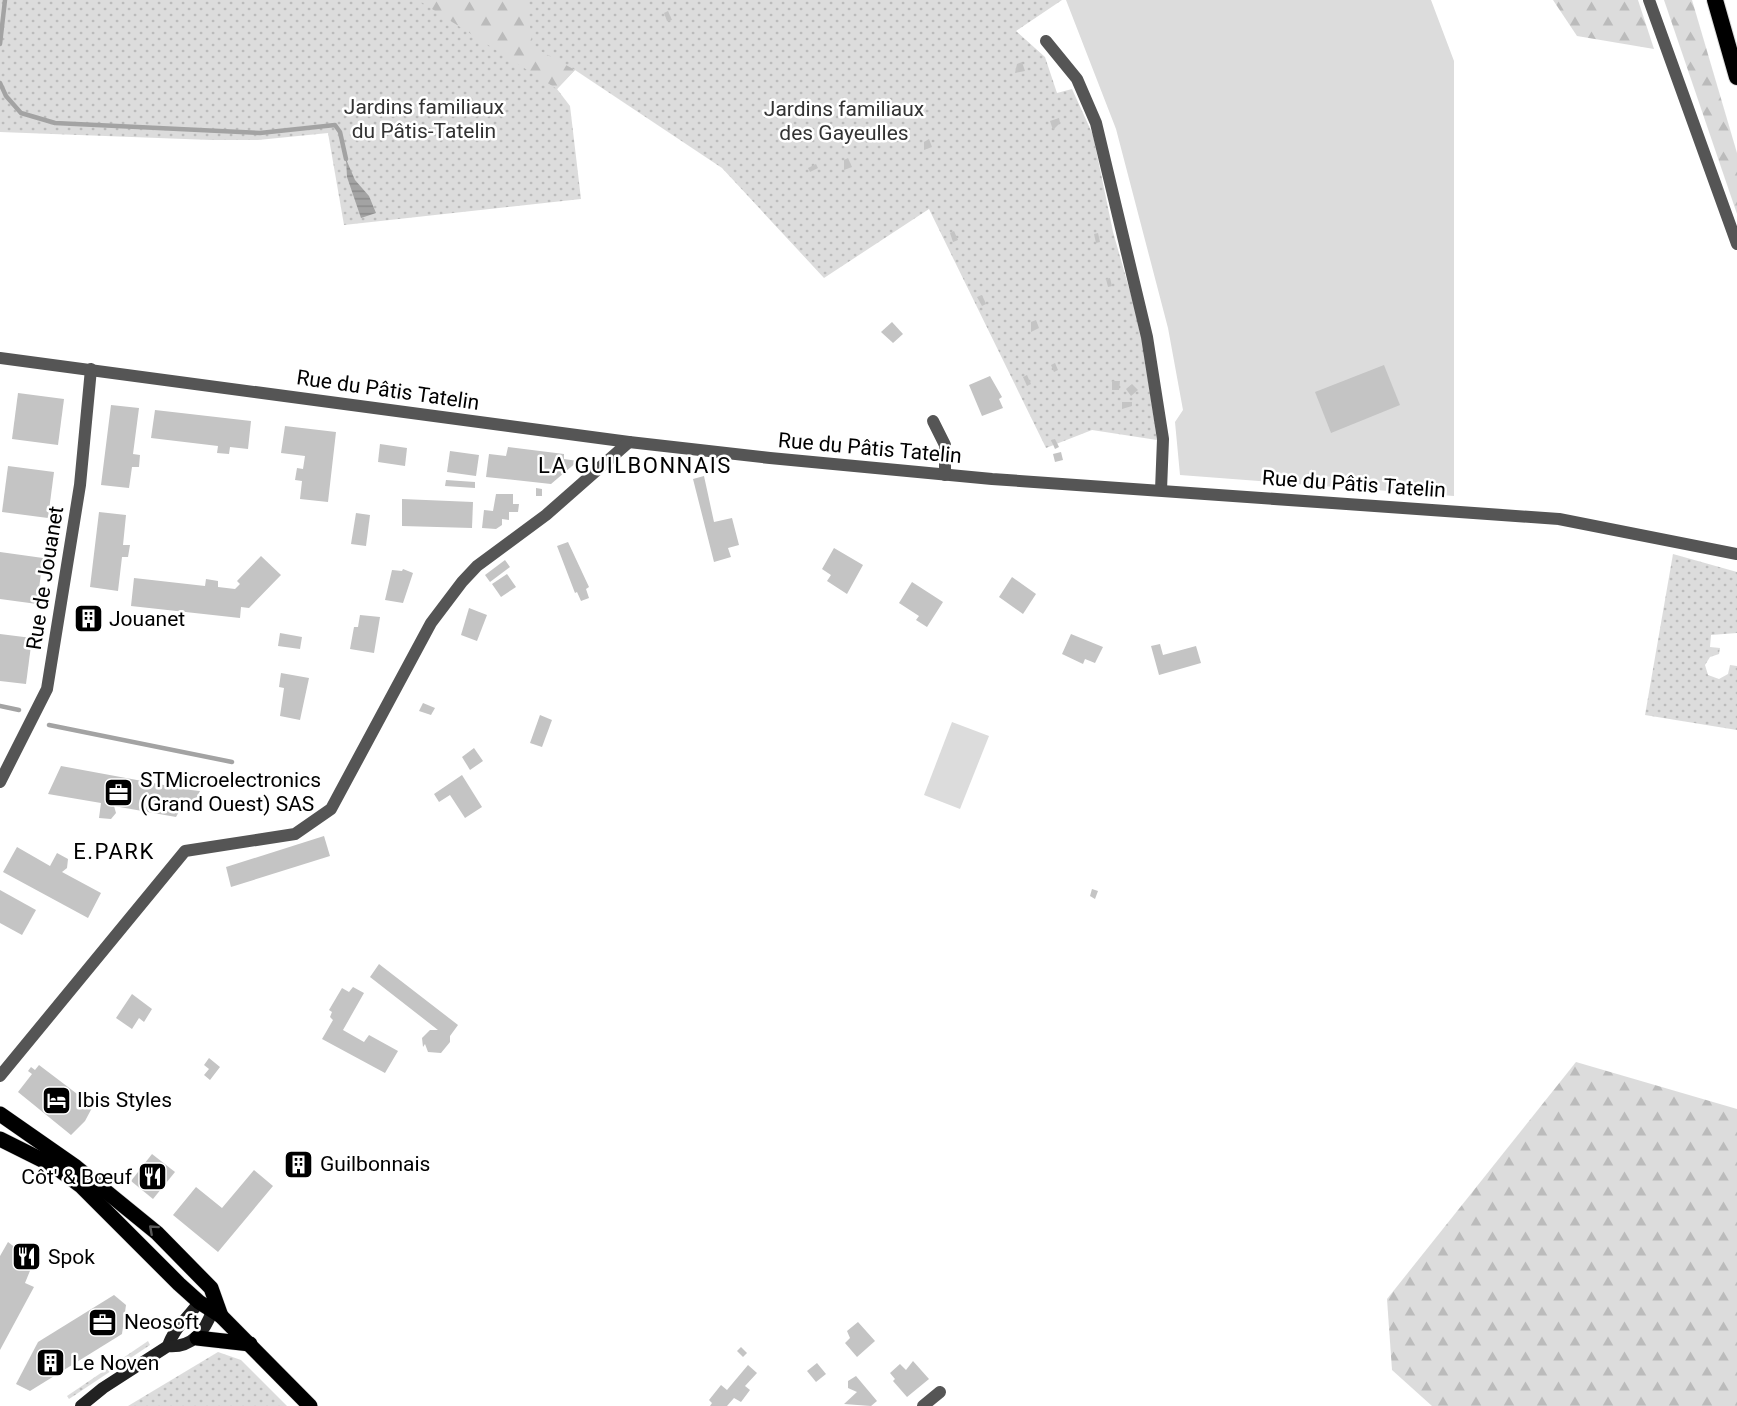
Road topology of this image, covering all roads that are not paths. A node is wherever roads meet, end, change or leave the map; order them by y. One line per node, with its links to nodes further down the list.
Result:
1 (1649, 0): 5 (street)
2 (1715, 0): 4 (highway)
3 (1046, 41): 11 (street)
4 (1737, 76)
5 (1737, 244)
6 (0, 358): 7 (street, Rue du Pâtis Tatelin)
7 (91, 369): 9 (street, Rue du Pâtis Tatelin); 13 (street, Rue de Jouanet)
8 (933, 421): 10 (street)
9 (629, 442): 10 (street, Rue du Pâtis Tatelin); 14 (street)
10 (945, 475): 11 (street, Rue du Pâtis Tatelin)
11 (1161, 490): 12 (street, Rue du Pâtis Tatelin)
12 (1737, 554)
13 (0, 782)
14 (0, 1076)
15 (0, 1114): 17 (main road, one-way to 15)
16 (0, 1139): 18 (main road)
17 (211, 1288): 18 (main road); 19 (main road)
18 (199, 1302): 19 (main road); 22 (main road)
19 (217, 1314): 20 (main road); 21 (main road)
20 (196, 1338): 21 (main road); 22 (main road)
21 (250, 1344): 25 (main road)
22 (168, 1346): 24 (main road)
23 (940, 1392): 26 (street)
24 (81, 1406)
25 (310, 1406)
26 (923, 1406)

